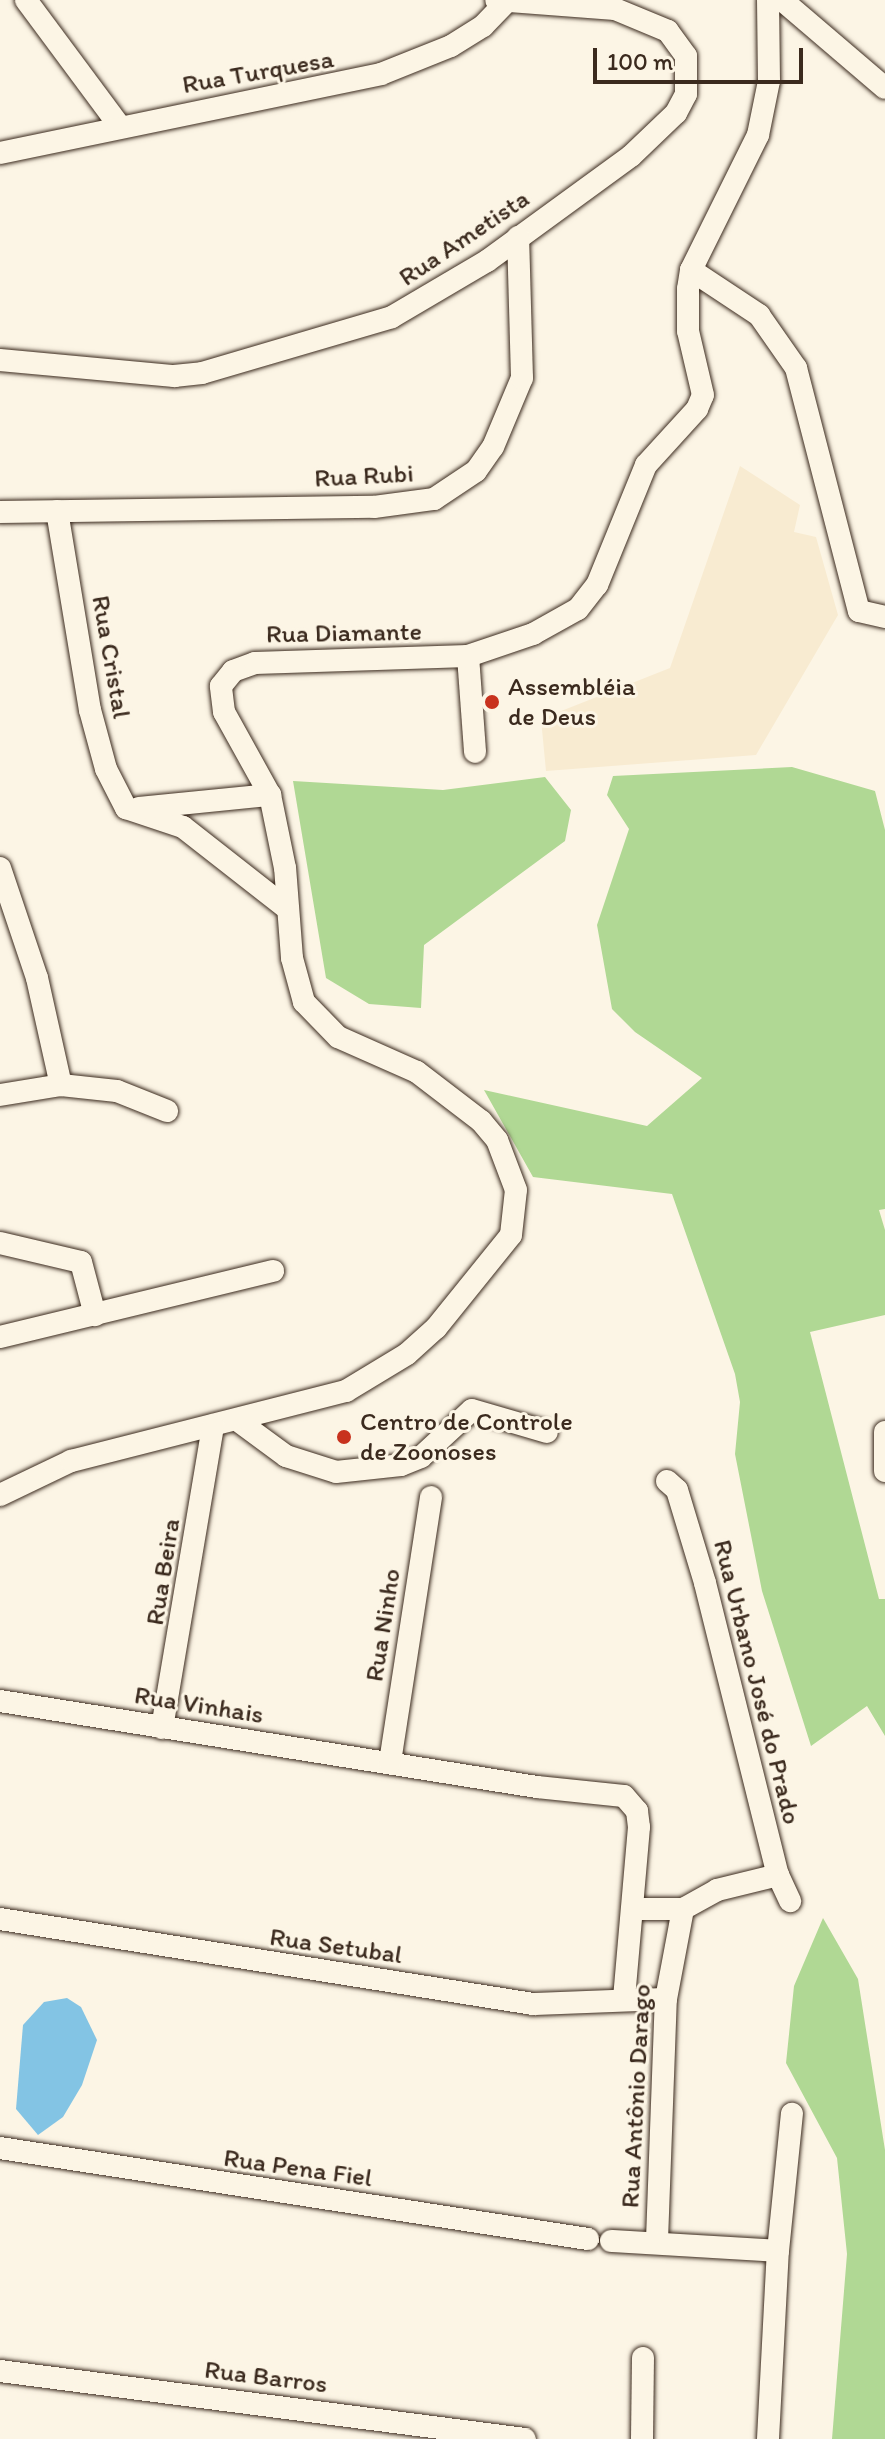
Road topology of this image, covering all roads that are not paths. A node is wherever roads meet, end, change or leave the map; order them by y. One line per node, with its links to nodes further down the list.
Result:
1 (26, 0): 6 (street)
2 (768, 0): 9 (street, Rua Diamante)
3 (782, 0): 5 (street)
4 (501, 1): 6 (street, Rua Turquesa); 8 (street, Rua Ametista)
5 (885, 88)
6 (119, 125): 7 (street, Rua Turquesa)
7 (0, 153)
8 (518, 237): 10 (street, Rua Ametista); 11 (street, Rua Rubi)
9 (691, 270): 13 (street); 14 (street, Rua Diamante)
10 (0, 360)
11 (57, 511): 12 (street, Rua Rubi); 17 (street, Rua Cristal)
12 (0, 512)
13 (885, 617)
14 (468, 656): 15 (street); 16 (street, Rua Diamante)
15 (475, 752)
16 (270, 795): 17 (street); 19 (street, Rua Diamante)
17 (126, 808): 19 (street)
18 (0, 868): 20 (street)
19 (285, 907): 27 (street, Rua Diamante)
20 (61, 1085): 21 (street); 22 (street)
21 (0, 1095)
22 (167, 1111)
23 (0, 1243): 25 (street)
24 (273, 1271): 25 (street)
25 (95, 1315): 26 (street)
26 (0, 1337)
27 (237, 1420): 28 (street, Rua Diamante); 29 (street)
28 (213, 1425): 33 (street, Rua Diamante); 36 (street, Rua Beira)
29 (547, 1432)
30 (885, 1432): 31 (street)
31 (885, 1471)
32 (667, 1481): 38 (street, Rua Urbano José do Prado)
33 (0, 1495)
34 (431, 1497): 37 (street, Rua Ninho)
35 (0, 1701): 36 (street, Rua Vinhais)
36 (162, 1728): 37 (street, Rua Vinhais)
37 (390, 1762): 40 (street, Rua Vinhais)
38 (778, 1875): 39 (street, Rua Urbano José do Prado); 41 (street)
39 (790, 1901)
40 (633, 1909): 41 (street); 43 (street)
41 (683, 1909): 44 (street, Rua Antônio Darago)
42 (0, 1919): 43 (street, Rua Setubal)
43 (624, 1997): 44 (street, Rua Setubal)
44 (666, 1999): 48 (street, Rua Antônio Darago)
45 (792, 2114): 50 (street)
46 (0, 2148): 47 (street, Rua Pena Fiel)
47 (588, 2239)
48 (657, 2240): 49 (street); 50 (street)
49 (611, 2241)
50 (778, 2251): 55 (street)
51 (643, 2358): 54 (street)
52 (0, 2371): 53 (street, Rua Barros)
53 (525, 2439)
54 (642, 2439)
55 (768, 2439)

